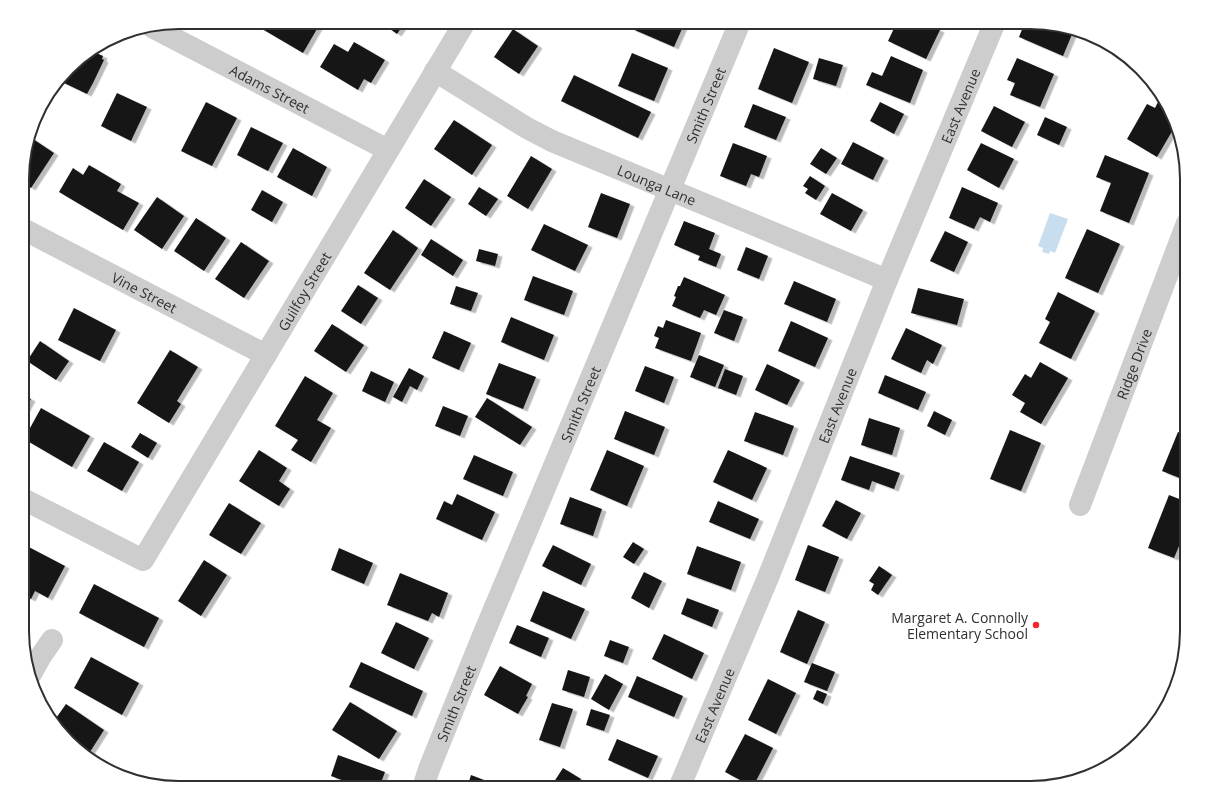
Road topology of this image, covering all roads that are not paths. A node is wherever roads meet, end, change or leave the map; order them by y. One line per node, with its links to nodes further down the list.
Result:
1 (461, 29): 5 (street, Guilfoy Street)
2 (737, 29): 7 (street, Smith Street)
3 (992, 29): 10 (street, East Avenue)
4 (158, 30): 6 (street, Adams Street)
5 (435, 72): 6 (street, Guilfoy Street); 7 (street, Lounga Lane)
6 (388, 150): 11 (street, Guilfoy Street)
7 (670, 190): 10 (street, Lounga Lane); 16 (street, Smith Street)
8 (29, 233): 11 (street, Vine Street)
9 (1180, 241): 13 (street, Ridge Drive)
10 (887, 280): 17 (street, East Avenue)
11 (266, 355): 12 (street, Guilfoy Street)
12 (29, 502)
13 (1080, 505)
14 (52, 640): 15 (street)
15 (34, 669)
16 (425, 781)
17 (682, 781)

